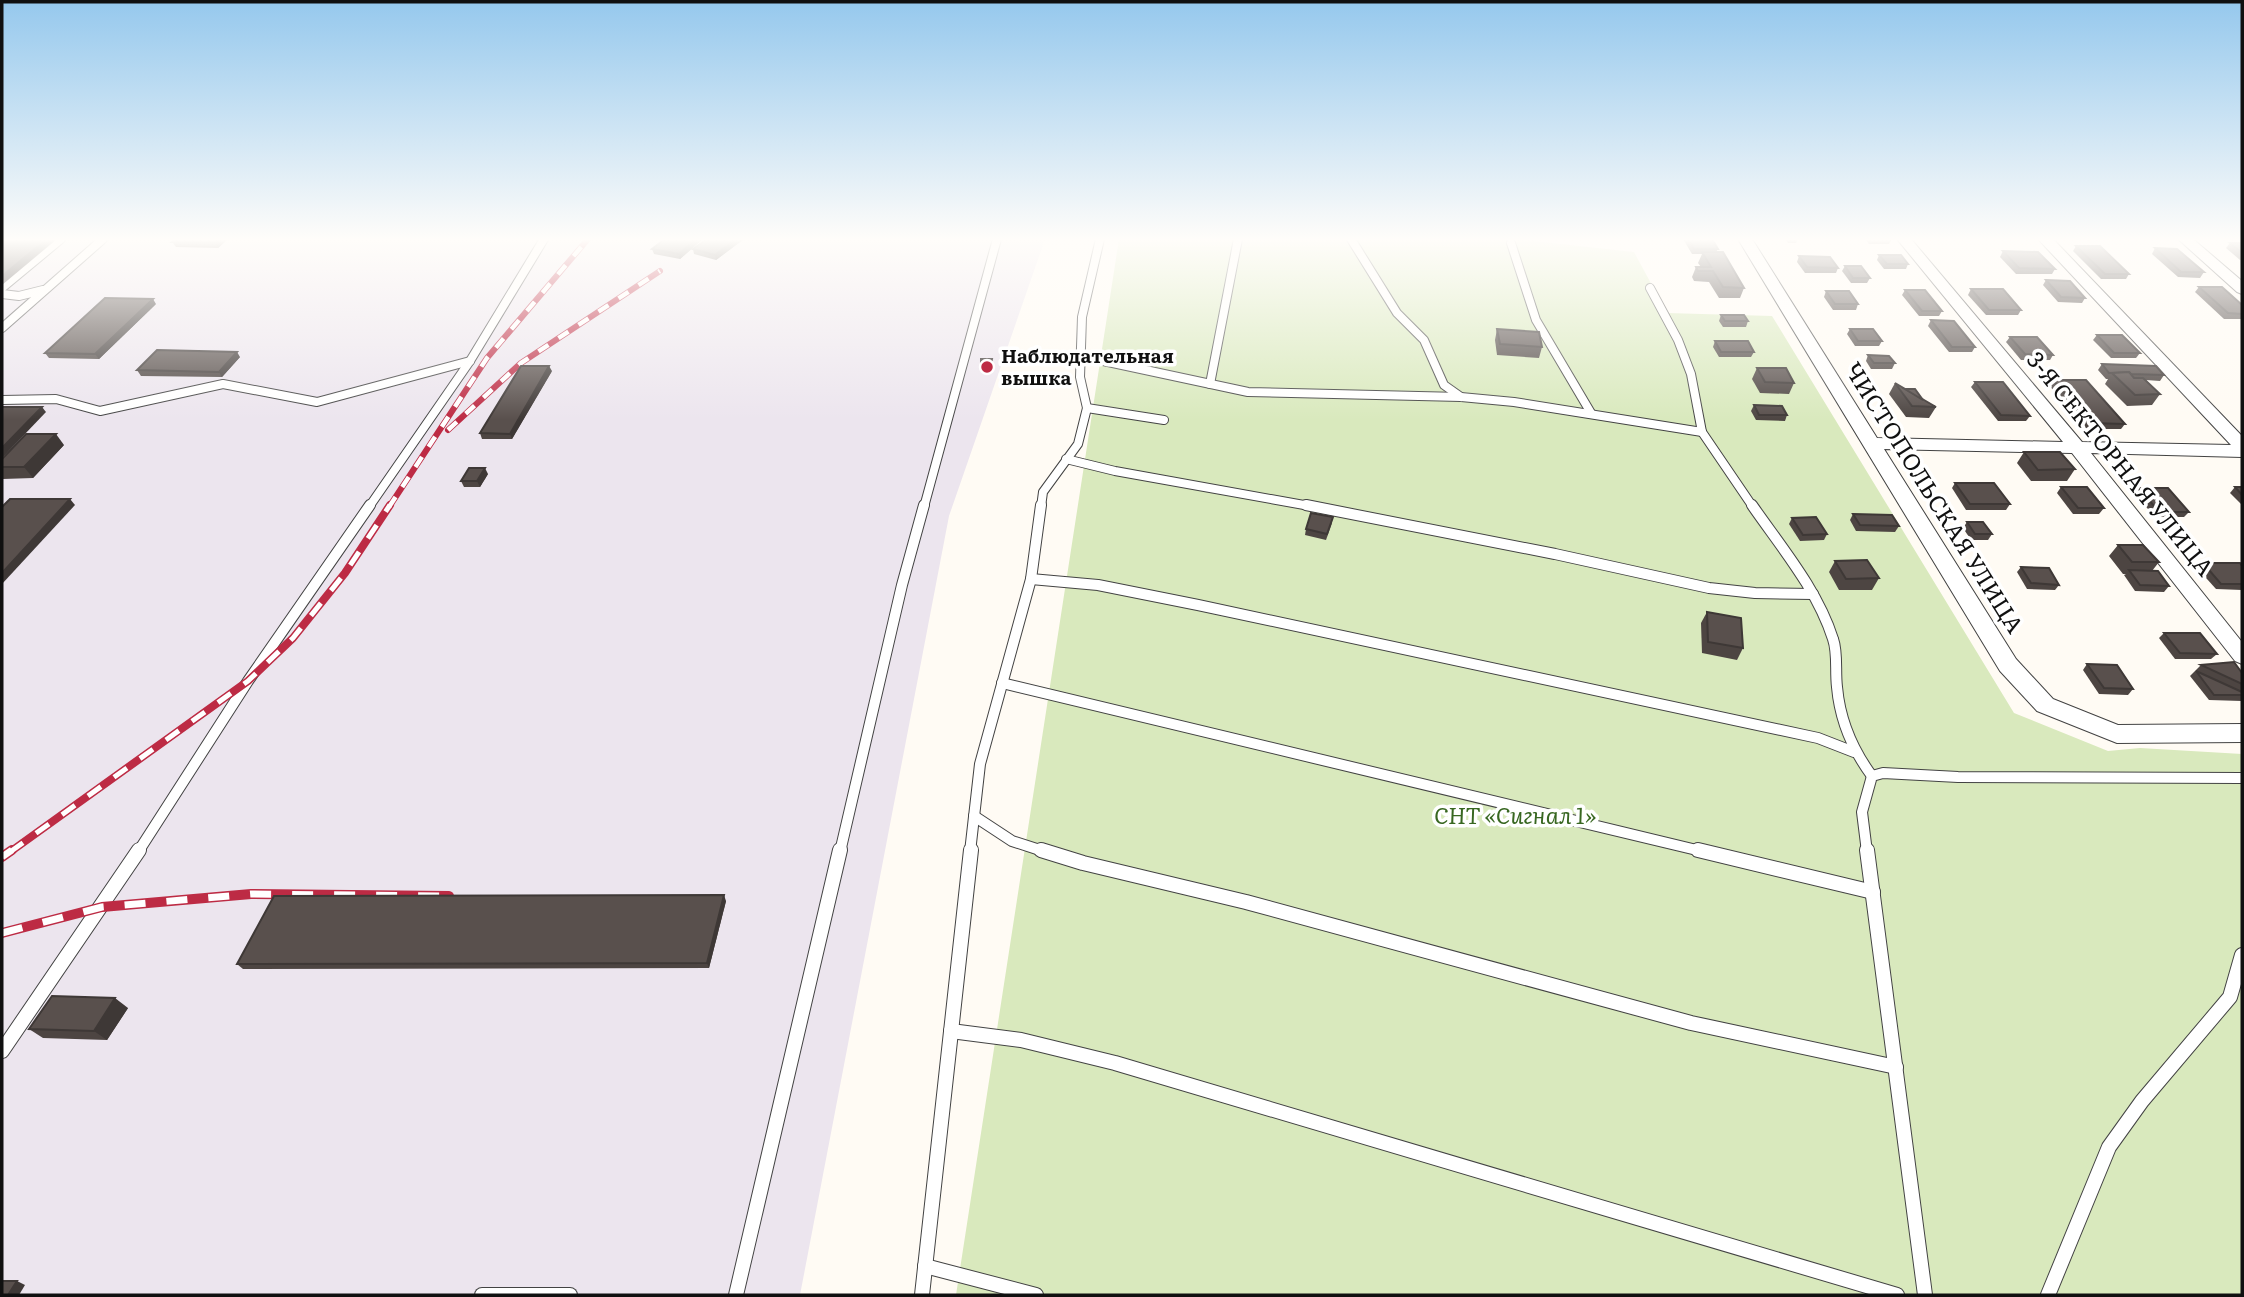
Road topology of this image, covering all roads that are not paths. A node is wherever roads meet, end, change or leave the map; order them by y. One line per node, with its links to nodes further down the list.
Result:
1 (33, 300): 12 (lane)
2 (507, 300): 14 (lane)
3 (981, 300): 43 (lane)
4 (1086, 300): 13 (lane)
5 (1226, 300): 15 (lane)
6 (1389, 300): 16 (lane)
7 (1529, 300): 19 (lane)
8 (1656, 300): 21 (lane)
9 (1782, 300): 22 (street, ЧИСТОПОЛЬСКАЯ УЛИЦА)
10 (1954, 300): 23 (street, 3-Я СЕКТОРНАЯ УЛИЦА)
11 (2102, 300): 24 (street)
12 (2, 328)
13 (1080, 356): 15 (lane); 18 (lane)
14 (470, 361): 17 (lane); 38 (lane)
15 (1210, 384): 16 (lane)
16 (1461, 397): 19 (lane)
17 (2, 400)
18 (1087, 408): 20 (lane); 25 (lane)
19 (1591, 413): 21 (lane)
20 (1164, 420)
21 (1702, 432): 27 (lane)
22 (1871, 443): 23 (street); 30 (street, ЧИСТОПОЛЬСКАЯ УЛИЦА)
23 (2077, 447): 24 (street); 28 (street, 3-Я СЕКТОРНАЯ УЛИЦА)
24 (2242, 448)
25 (1066, 458): 26 (lane); 27 (lane)
26 (1031, 579): 29 (lane); 31 (lane)
27 (1813, 594): 31 (lane)
28 (2242, 656)
29 (1002, 683): 34 (lane); 35 (lane)
30 (2242, 733)
31 (1854, 752): 32 (lane)
32 (1872, 776): 33 (lane); 35 (lane)
33 (2242, 778)
34 (974, 816): 37 (lane); 39 (lane)
35 (1873, 891): 39 (lane)
36 (2242, 955): 48 (lane)
37 (951, 1031): 40 (lane); 46 (lane)
38 (2, 1051)
39 (1896, 1067): 47 (lane)
40 (925, 1266): 44 (lane); 45 (lane)
41 (482, 1295): 42 (lane)
42 (570, 1295)
43 (736, 1295)
44 (922, 1295)
45 (1036, 1295)
46 (1897, 1295)
47 (1925, 1295)
48 (2048, 1295)

